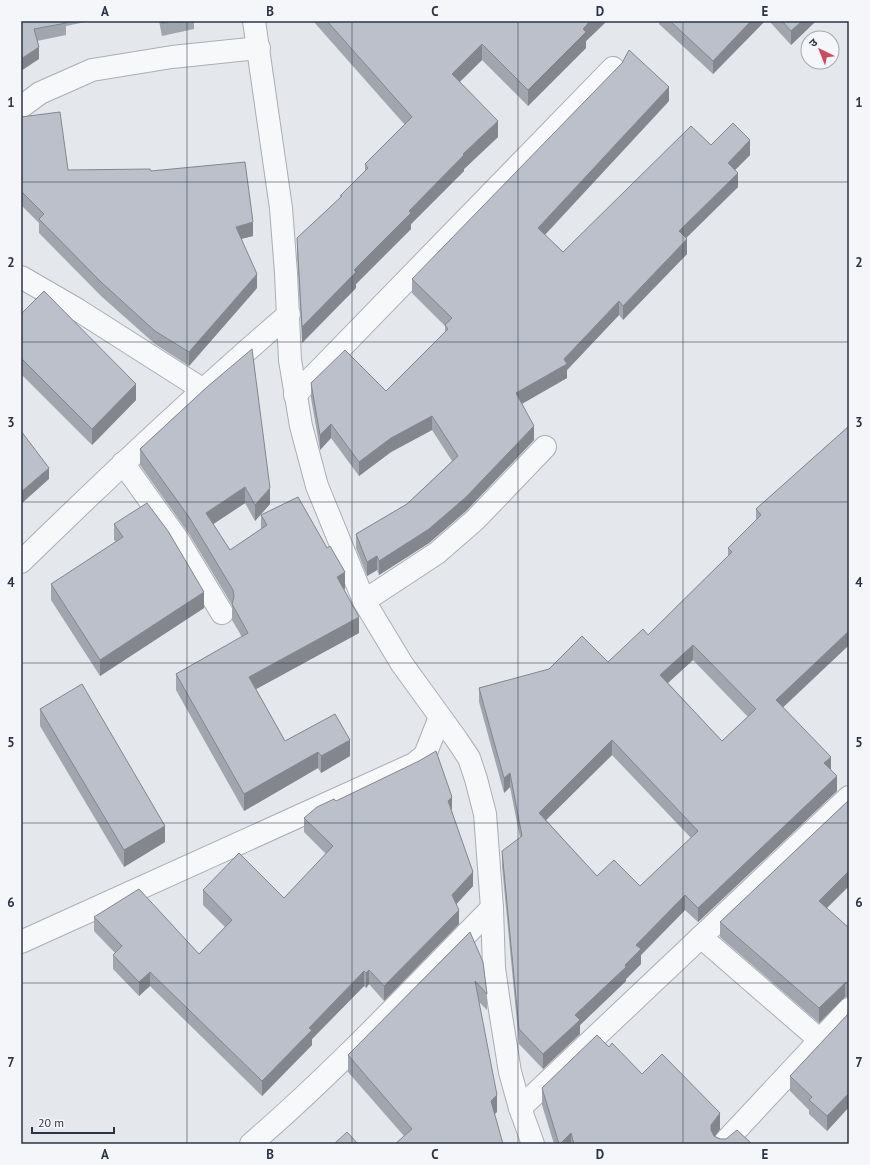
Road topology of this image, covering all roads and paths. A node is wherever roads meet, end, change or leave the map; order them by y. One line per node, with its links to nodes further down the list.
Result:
1 (254, 21): 2 (street)
2 (259, 48): 4 (street); 6 (street)
3 (613, 68): 8 (street)
4 (21, 107)
5 (21, 277): 7 (street)
6 (289, 314): 7 (street); 8 (street)
7 (202, 389): 10 (street)
8 (295, 395): 12 (street)
9 (545, 447): 12 (street)
10 (123, 463): 11 (street); 13 (street)
11 (21, 562)
12 (364, 601): 14 (street)
13 (222, 613)
14 (440, 718): 16 (street); 18 (street)
15 (847, 804): 17 (street)
16 (492, 908): 21 (street); 22 (street)
17 (701, 936): 20 (street); 21 (street)
18 (21, 942)
19 (849, 1009): 20 (street)
20 (821, 1042): 24 (street)
21 (520, 1108): 23 (street)
22 (251, 1144)
23 (533, 1144)
24 (723, 1144)

